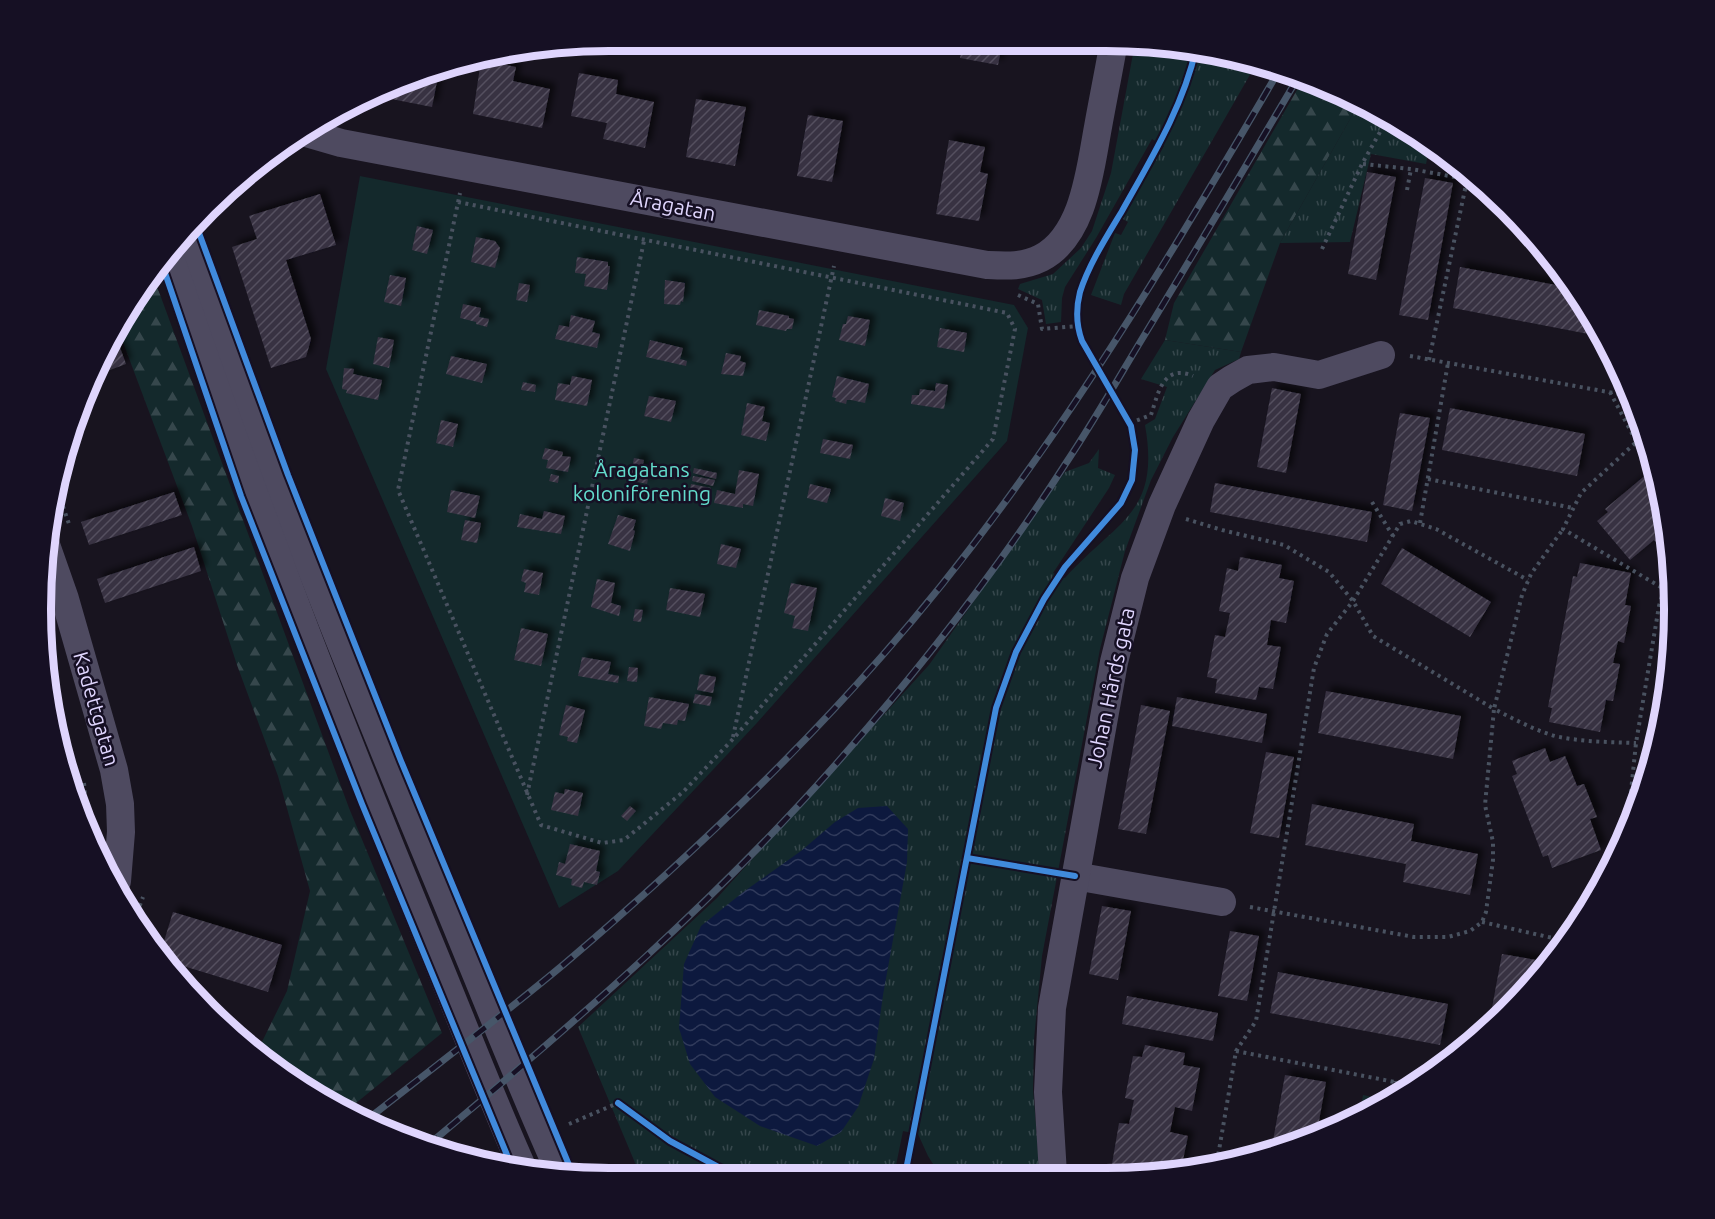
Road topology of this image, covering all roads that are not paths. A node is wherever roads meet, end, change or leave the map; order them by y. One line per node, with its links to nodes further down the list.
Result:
1 (1112, 51): 2 (street, Åragatan)
2 (315, 135)
3 (188, 243): 11 (street)
4 (172, 263): 10 (street)
5 (1381, 355): 8 (street, Johan Hårds gata)
6 (53, 565): 7 (street, Kadettgatan)
7 (118, 873)
8 (1075, 876): 9 (street); 12 (street, Johan Hårds gata)
9 (1222, 902)
10 (519, 1160)
11 (557, 1165)
12 (1053, 1168)

